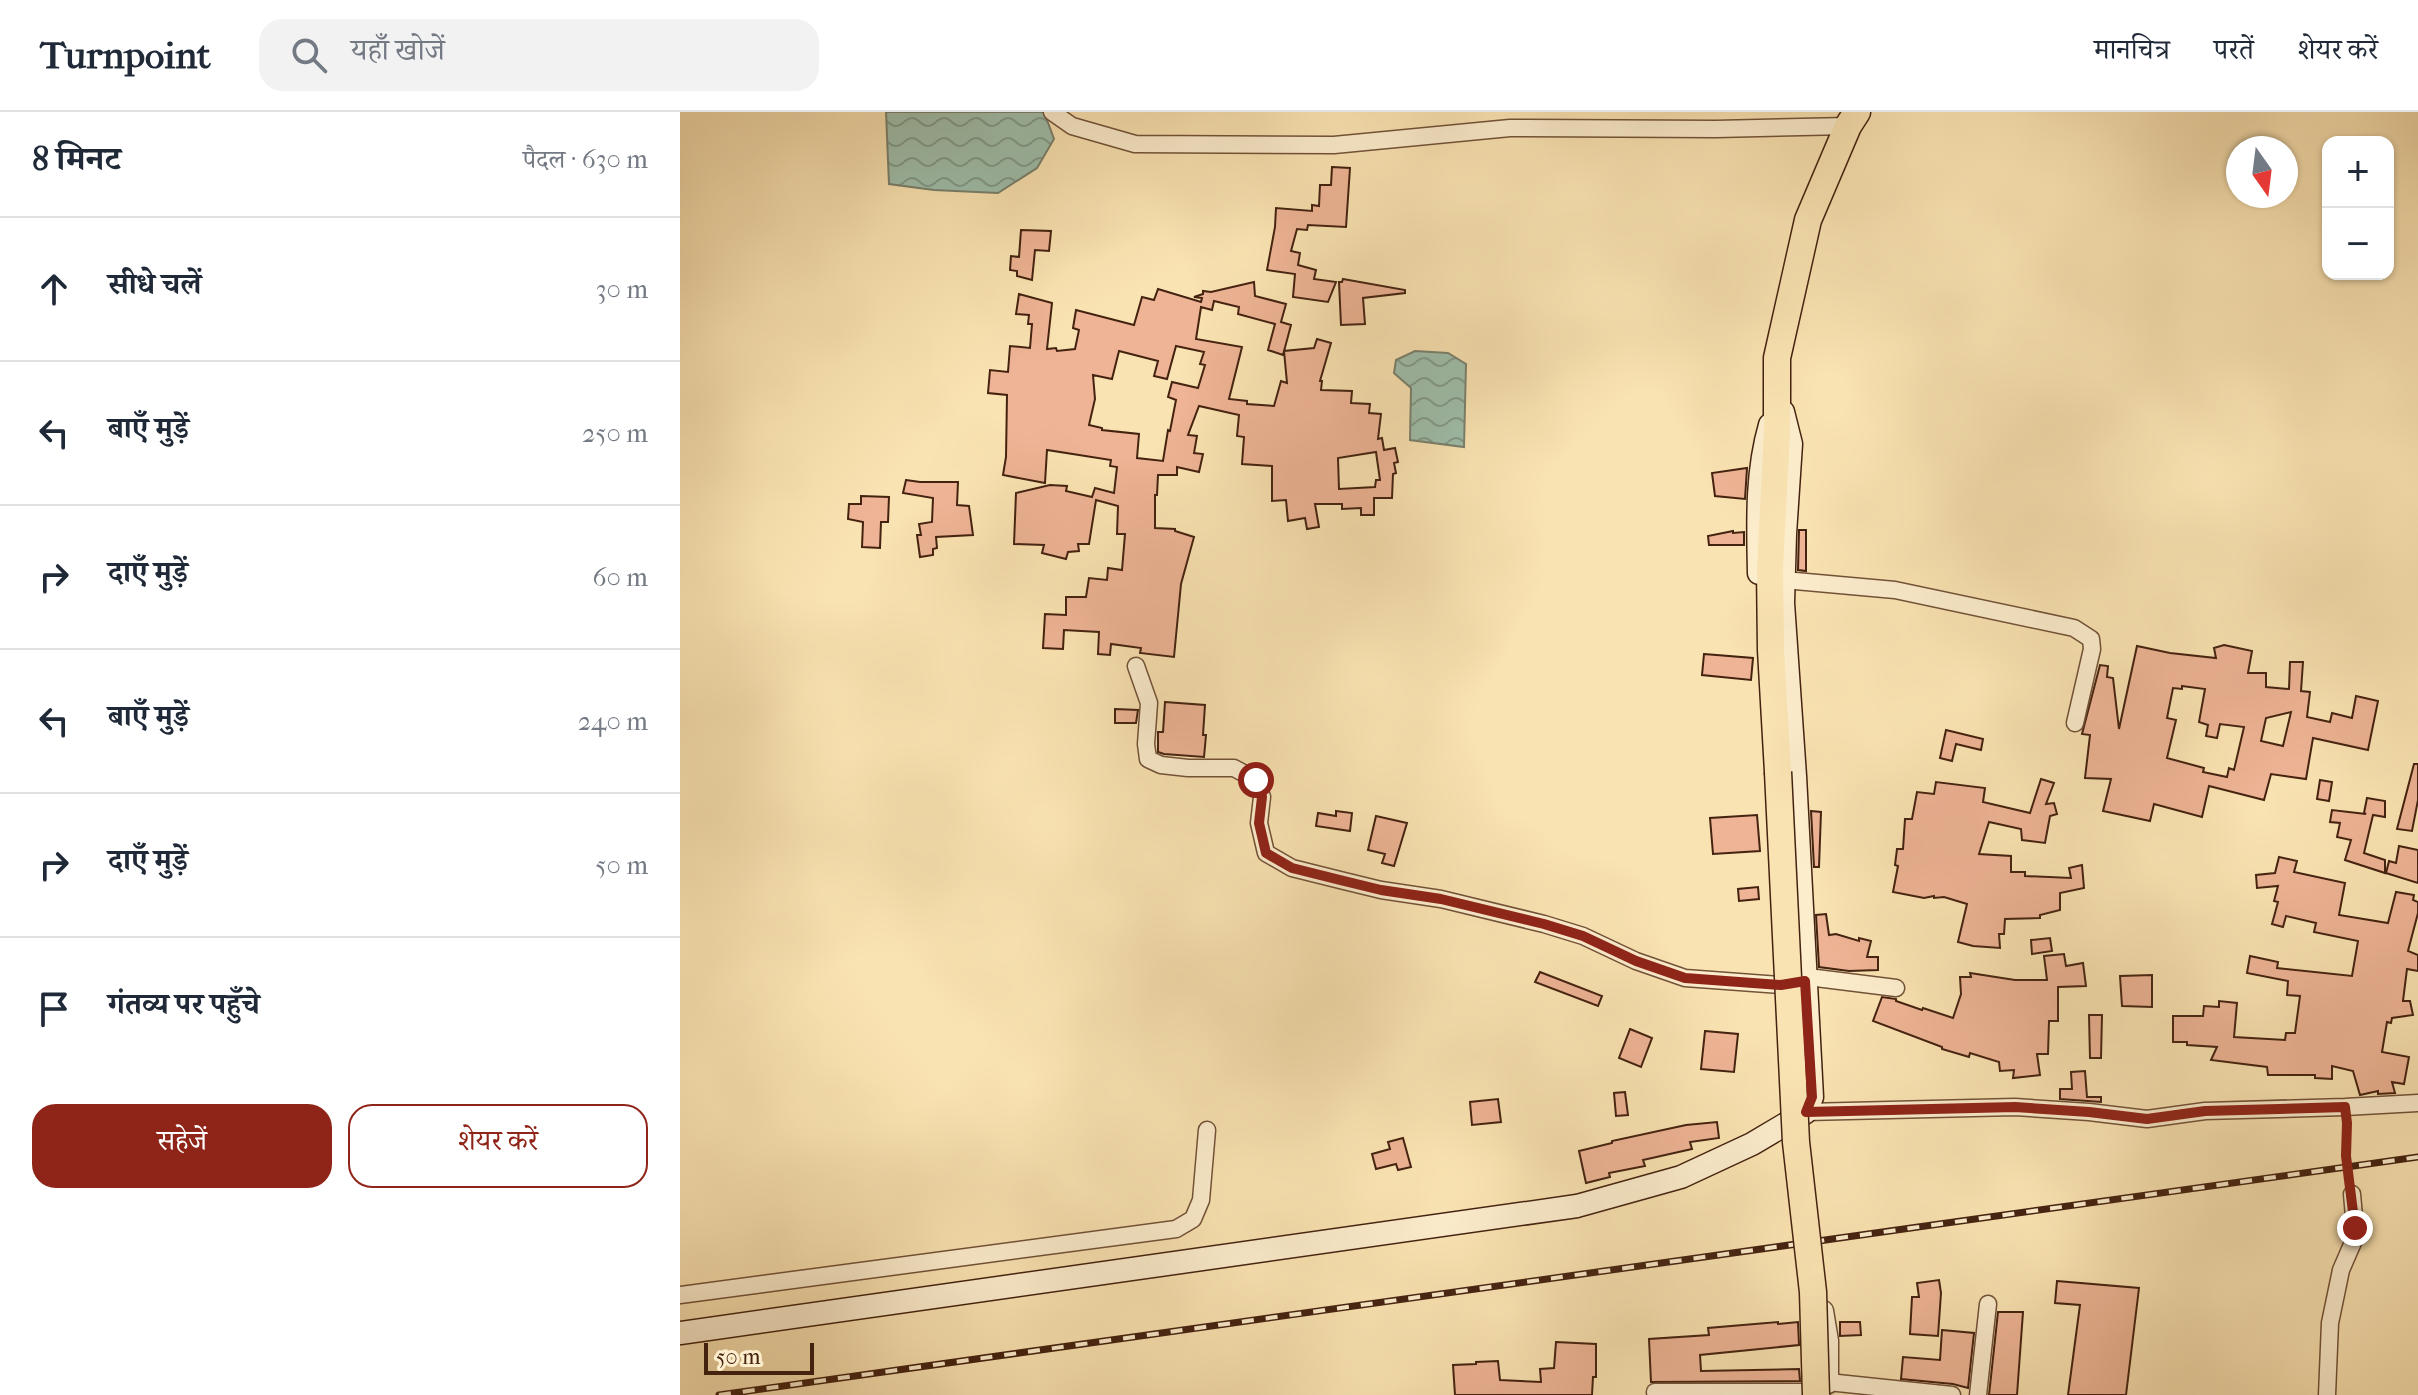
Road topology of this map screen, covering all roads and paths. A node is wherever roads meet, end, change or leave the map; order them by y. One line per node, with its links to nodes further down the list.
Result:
1 (1052, 112): 2 (street)
2 (1853, 119): 3 (main road)
3 (1777, 404): 4 (main road); 8 (main road); 20 (main road, bridge)
4 (1784, 580): 6 (street); 7 (main road)
5 (1136, 666): 8 (street)
6 (2075, 723)
7 (1805, 981): 8 (street); 9 (street); 12 (main road)
8 (1781, 985): 13 (main road)
9 (1896, 988)
10 (2418, 1103): 11 (street)
11 (2345, 1107): 12 (street); 15 (path)
12 (1806, 1112): 13 (main road)
13 (1776, 1129): 18 (main road)
14 (1207, 1130): 16 (street)
15 (2352, 1194): 23 (street)
16 (680, 1295)
17 (1988, 1304): 22 (street)
18 (680, 1333)
19 (1655, 1392): 20 (street)
20 (1818, 1392): 21 (street)
21 (1952, 1395)
22 (1978, 1395)
23 (2327, 1395)

